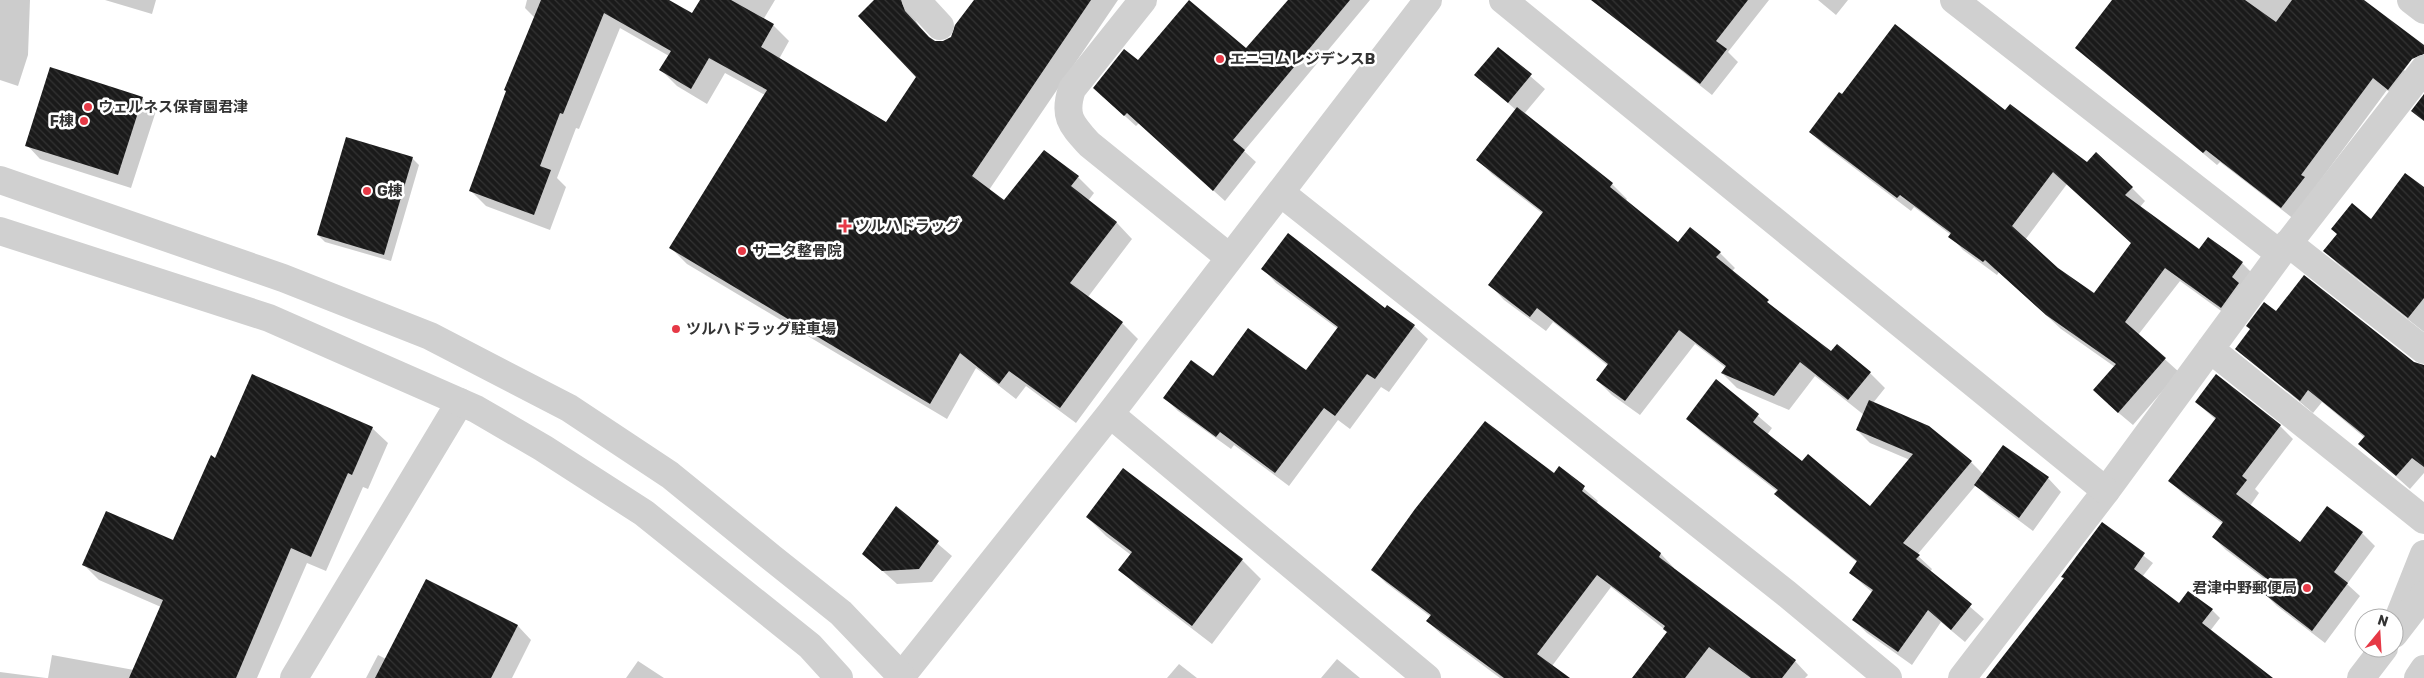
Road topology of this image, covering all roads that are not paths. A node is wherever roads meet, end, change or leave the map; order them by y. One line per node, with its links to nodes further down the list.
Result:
1 (916, 0): 8 (street)
2 (1142, 0): 14 (street)
3 (1428, 0): 11 (street)
4 (1503, 0): 19 (street)
5 (1954, 0): 13 (street)
6 (2411, 0): 7 (street)
7 (2424, 10)
8 (940, 26)
9 (2424, 69): 13 (street)
10 (0, 180): 28 (street)
11 (1281, 193): 14 (street); 30 (street)
12 (0, 231): 17 (street)
13 (2284, 248): 15 (street); 16 (street)
14 (1230, 258): 18 (street)
15 (2210, 349): 19 (street); 20 (street)
16 (2424, 350)
17 (460, 402): 26 (street); 27 (street)
18 (1110, 414): 28 (street); 29 (street)
19 (2106, 491): 31 (street)
20 (2424, 520)
21 (2424, 554): 23 (street)
22 (2424, 595): 24 (street)
23 (2403, 608)
24 (2404, 621)
25 (2376, 658): 32 (street)
26 (294, 678)
27 (839, 678)
28 (901, 678)
29 (1427, 678)
30 (1888, 678)
31 (1962, 678)
32 (2361, 678)

